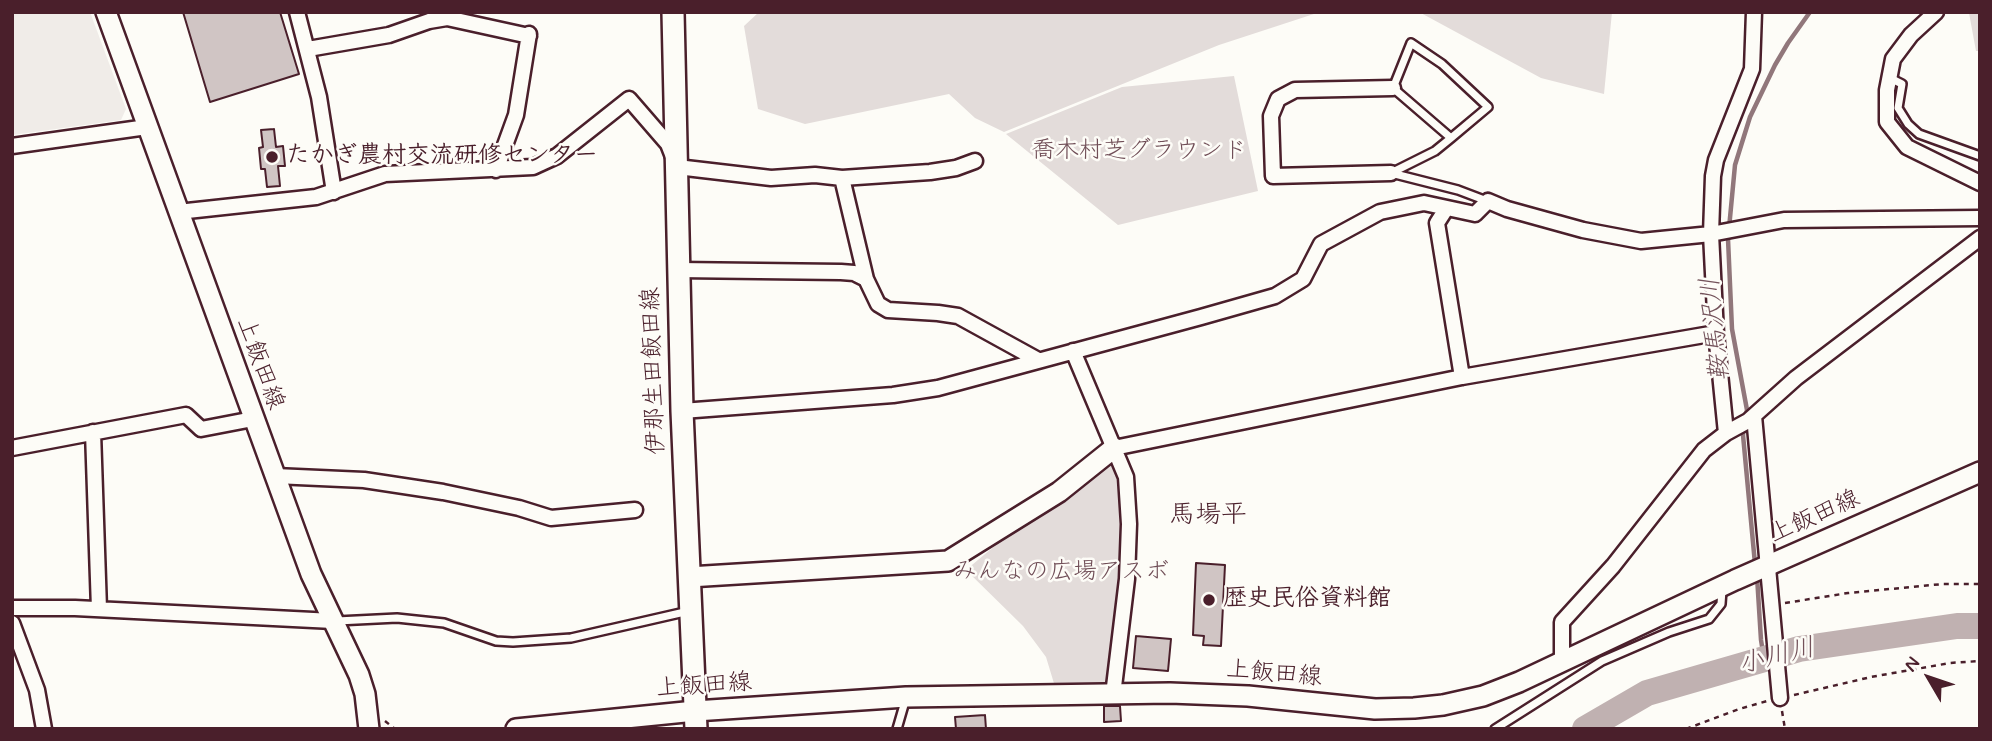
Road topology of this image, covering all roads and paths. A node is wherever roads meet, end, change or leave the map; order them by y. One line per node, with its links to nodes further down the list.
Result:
1 (106, 12): 9 (main road, 上飯田線)
2 (297, 12): 6 (street)
3 (673, 12): 14 (main road, 伊那生田飯田線)
4 (1754, 12): 24 (street)
5 (1936, 12): 7 (street)
6 (308, 49): 15 (street); 19 (street)
7 (1889, 77): 12 (lane); 18 (street)
8 (1394, 88): 10 (lane); 10 (lane); 16 (street)
9 (147, 127): 11 (street); 22 (main road, 上飯田線)
10 (1451, 138): 16 (lane)
11 (12, 146)
12 (1980, 156)
13 (975, 161): 17 (street)
14 (677, 167): 15 (street); 17 (street); 26 (main road, 伊那生田飯田線)
15 (496, 170): 19 (street)
16 (1391, 173): 20 (lane)
17 (842, 178): 27 (street)
18 (1980, 183)
19 (334, 192): 22 (street)
20 (1488, 201): 21 (street); 24 (street)
21 (1446, 209): 29 (street); 31 (street)
22 (178, 212): 34 (main road, 上飯田線)
23 (1980, 218): 24 (street)
24 (1714, 233): 28 (street)
25 (1980, 238): 33 (street)
26 (678, 270): 27 (street); 32 (main road, 伊那生田飯田線)
27 (866, 279): 30 (street)
28 (1716, 332): 31 (street); 36 (street)
29 (1073, 351): 30 (street); 38 (street)
30 (1038, 360): 32 (street)
31 (1462, 377): 38 (street)
32 (682, 411): 43 (main road, 伊那生田飯田線)
33 (1754, 416): 36 (street); 42 (street)
34 (253, 419): 35 (street); 40 (main road, 上飯田線)
35 (93, 432): 37 (street); 48 (street)
36 (1726, 433): 52 (street)
37 (12, 448)
38 (1114, 448): 43 (main road); 55 (street)
39 (1980, 472): 42 (main road, 上飯田線)
40 (275, 476): 41 (street); 50 (main road, 上飯田線)
41 (635, 510)
42 (1766, 567): 44 (main road, 上飯田線); 47 (street)
43 (689, 578): 49 (main road, 伊那生田飯田線)
44 (1728, 583): 52 (main road, 上飯田線); 62 (lane)
45 (1980, 584): 47 (path)
46 (12, 608): 48 (street)
47 (1770, 608): 54 (street)
48 (99, 609): 50 (street)
49 (690, 611): 50 (lane); 57 (main road, 伊那生田飯田線)
50 (333, 621): 59 (main road, 上飯田線)
51 (12, 623): 58 (street)
52 (1562, 660): 55 (main road, 上飯田線)
53 (1980, 661): 54 (path)
54 (1779, 694): 63 (path); 64 (path)
55 (1113, 695): 56 (main road, 上飯田線)
56 (906, 698): 57 (main road, 上飯田線); 61 (lane)
57 (695, 720): 60 (main road, 上飯田線)
58 (44, 729)
59 (369, 729)
60 (516, 729)
61 (897, 729)
62 (1495, 729)
63 (1686, 729)
64 (1785, 729)

